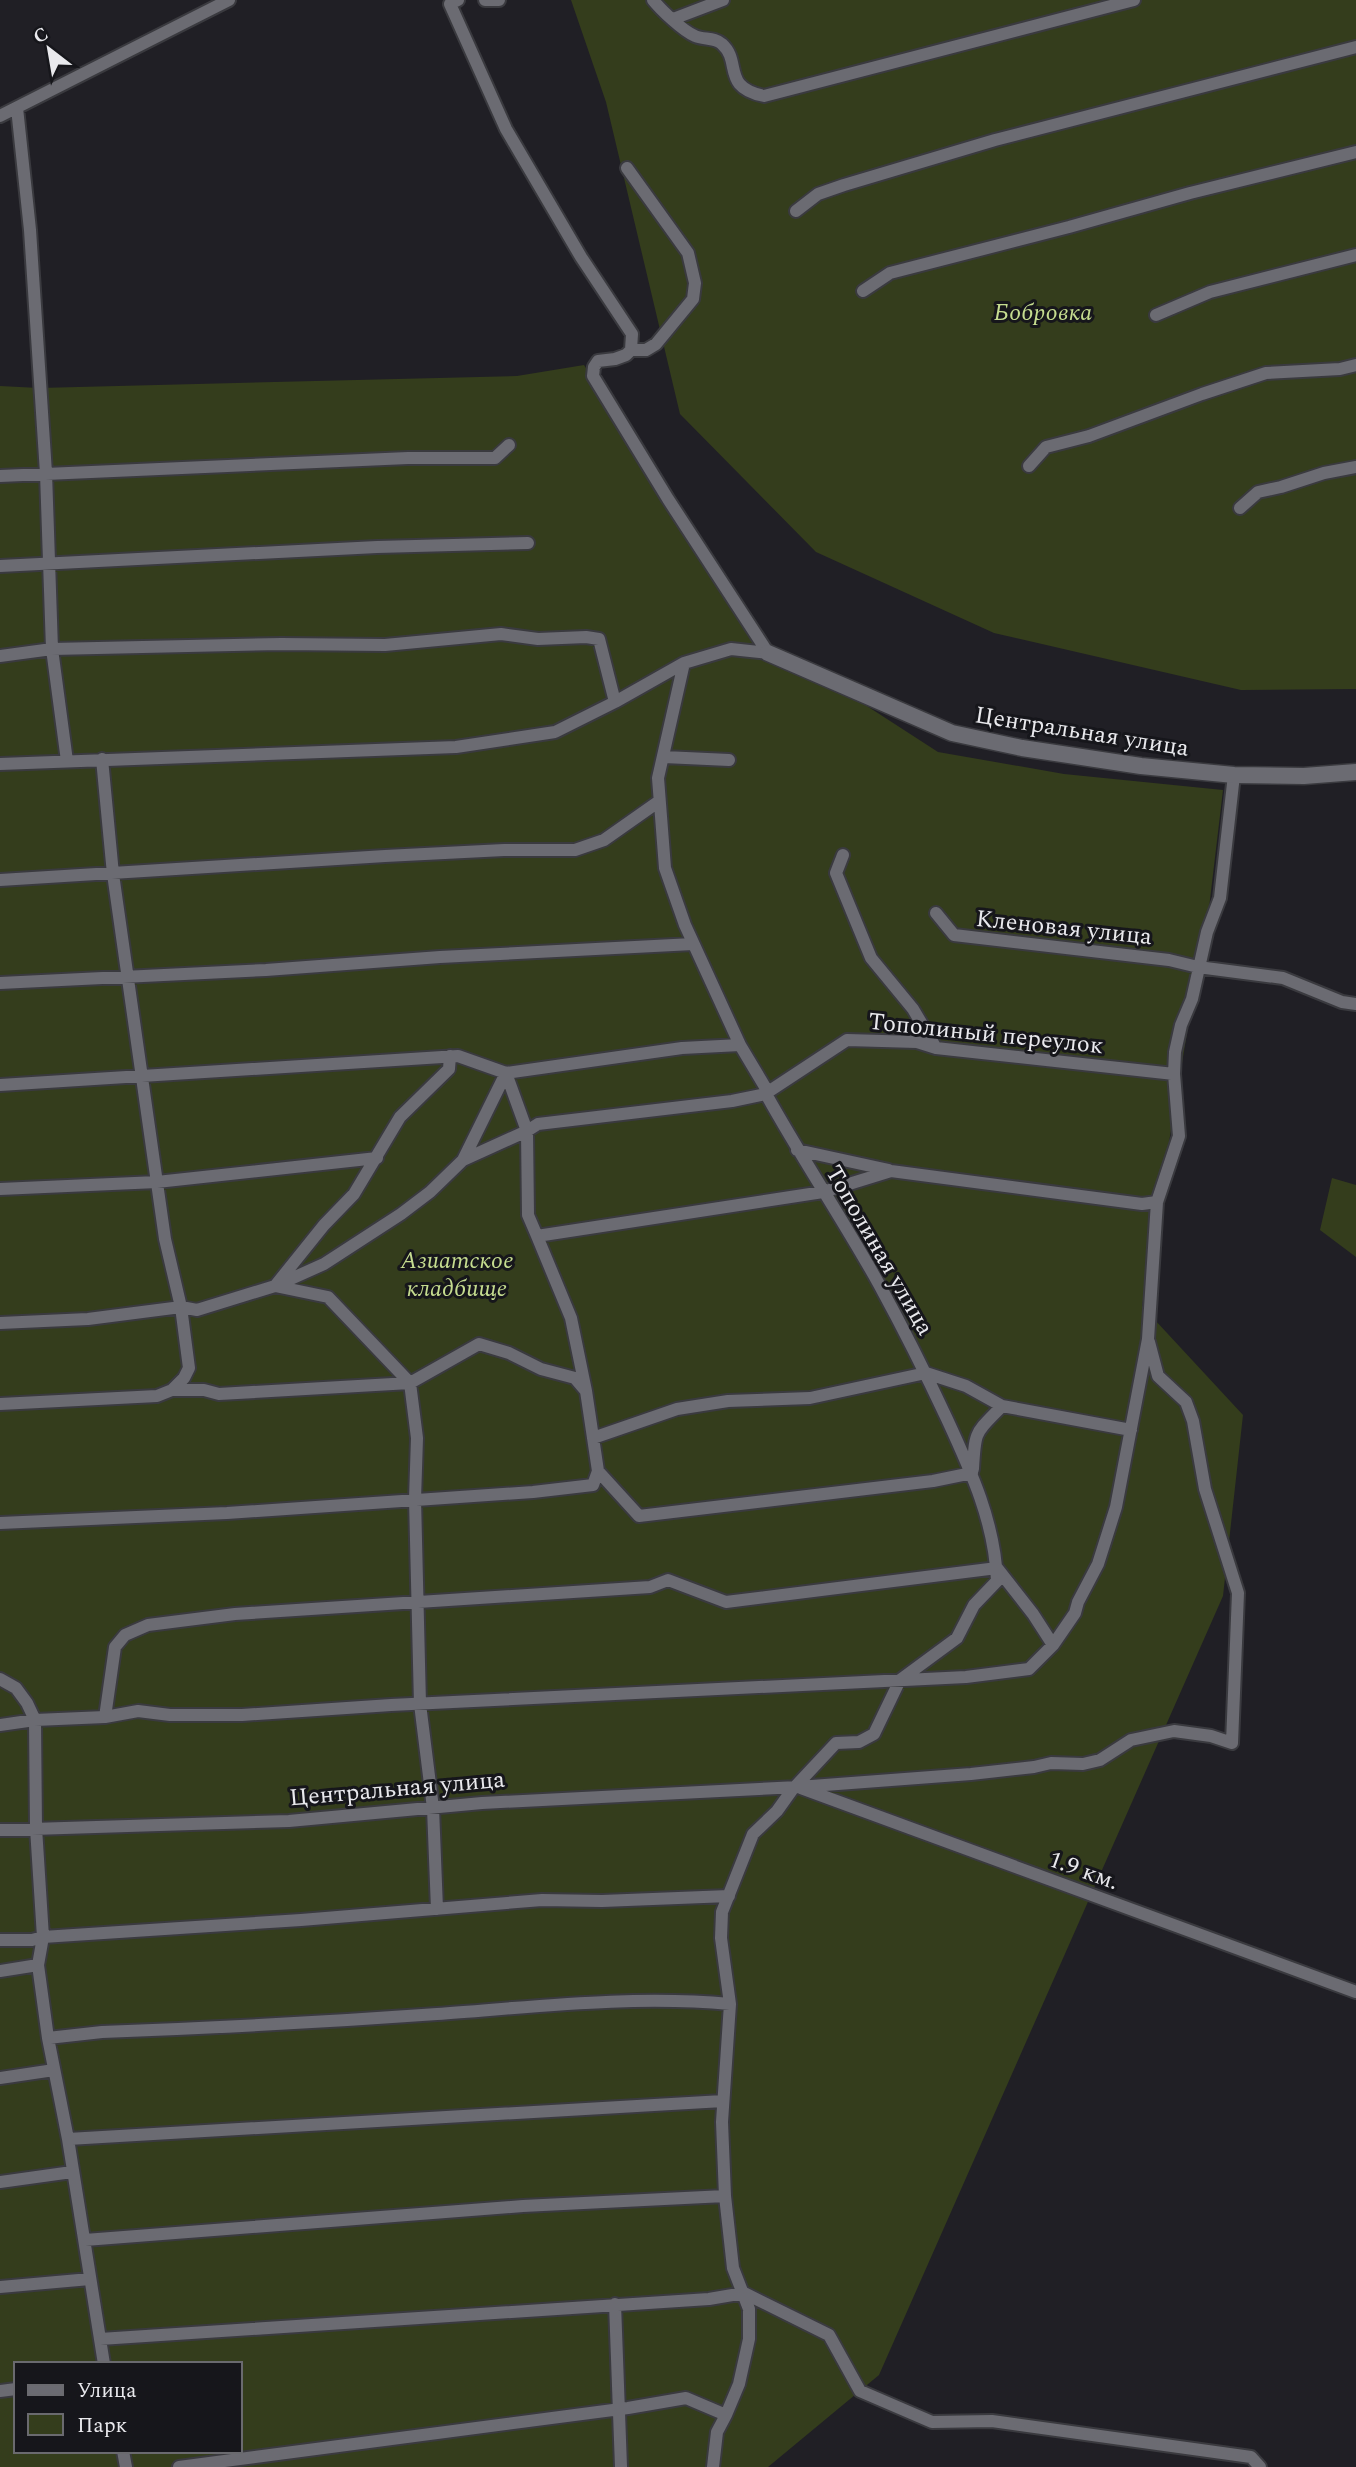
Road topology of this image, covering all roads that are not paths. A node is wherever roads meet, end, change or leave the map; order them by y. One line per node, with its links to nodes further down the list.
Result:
1 (229, 0): 10 (street)
2 (458, 0): 18 (street)
3 (485, 0): 4 (street)
4 (499, 0)
5 (653, 0): 8 (street)
6 (723, 0): 8 (street)
7 (1134, 0): 8 (street)
8 (673, 19)
9 (1356, 47): 14 (street)
10 (17, 108): 11 (street); 23 (street)
11 (0, 116)
12 (1356, 152): 16 (street)
13 (627, 168): 18 (street)
14 (796, 211)
15 (1356, 255): 17 (street)
16 (863, 291)
17 (1156, 315)
18 (631, 349): 30 (street)
19 (1356, 365): 21 (street)
20 (509, 444): 23 (street)
21 (1029, 466)
22 (1356, 467): 25 (street)
23 (46, 473): 24 (street); 27 (street)
24 (0, 476)
25 (1240, 508)
26 (528, 543): 27 (street)
27 (49, 563): 28 (street); 29 (street)
28 (0, 566)
29 (52, 649): 31 (street); 33 (street); 37 (street)
30 (768, 653): 32 (street); 40 (street, Центральная улица)
31 (0, 656)
32 (684, 663): 33 (street); 34 (street, Тополиная улица)
33 (615, 702): 35 (street)
34 (664, 757): 36 (street); 41 (street, Тополиная улица)
35 (102, 759): 37 (street); 43 (street)
36 (729, 760)
37 (67, 761): 38 (street)
38 (0, 764)
39 (1356, 772): 40 (street, Центральная улица)
40 (1234, 775): 47 (street)
41 (658, 802): 43 (street); 46 (street, Тополиная улица)
42 (843, 855): 52 (street)
43 (113, 873): 44 (street); 48 (street)
44 (0, 880)
45 (936, 913): 47 (street, Кленовая улица)
46 (693, 944): 48 (street); 51 (street, Тополиная улица)
47 (1198, 967): 50 (street, Кленовая улица); 55 (street)
48 (128, 975): 49 (street); 56 (street)
49 (0, 983)
50 (1356, 1004)
51 (740, 1045): 54 (street); 58 (street, Тополиная улица)
52 (936, 1048): 55 (street, Тополиный переулок); 58 (street, Тополиный переулок)
53 (450, 1056): 54 (street); 56 (street); 61 (street)
54 (506, 1073): 59 (street); 62 (street)
55 (1174, 1074): 67 (street)
56 (143, 1077): 57 (street); 64 (street)
57 (0, 1086)
58 (767, 1093): 59 (street); 60 (street, Тополиная улица)
59 (527, 1131): 62 (street); 68 (street)
60 (797, 1150): 63 (street); 66 (street, Тополиная улица)
61 (376, 1158): 64 (street); 69 (street)
62 (463, 1160): 69 (street)
63 (891, 1171): 66 (street); 67 (street)
64 (158, 1182): 65 (street); 70 (street)
65 (0, 1189)
66 (823, 1192): 68 (street); 74 (street, Тополиная улица)
67 (1157, 1202): 72 (street)
68 (537, 1236): 78 (street)
69 (275, 1286): 70 (street); 75 (street)
70 (181, 1307): 71 (street); 73 (street)
71 (0, 1323)
72 (1148, 1339): 81 (street); 96 (street, Центральная улица)
73 (189, 1368): 76 (street); 77 (street)
74 (926, 1373): 80 (street); 82 (street); 84 (street, Тополиная улица)
75 (410, 1383): 77 (street); 78 (street); 85 (street)
76 (172, 1390): 77 (street); 79 (street)
77 (204, 1390)
78 (586, 1391): 82 (street)
79 (0, 1404)
80 (1002, 1406): 81 (street); 84 (street)
81 (1130, 1430): 89 (street)
82 (593, 1437): 83 (street)
83 (598, 1471): 84 (street); 85 (street)
84 (972, 1473): 87 (street, Тополиная улица)
85 (415, 1499): 86 (street); 88 (street)
86 (0, 1523)
87 (997, 1568): 88 (street); 89 (street); 91 (street)
88 (418, 1602): 92 (street); 93 (street)
89 (1054, 1646): 91 (street)
90 (0, 1679): 94 (street)
91 (900, 1680): 92 (street); 96 (street)
92 (421, 1704): 93 (street); 97 (street)
93 (105, 1717): 94 (street)
94 (35, 1720): 95 (street); 98 (street)
95 (0, 1725)
96 (798, 1787): 97 (street, Центральная улица); 100 (street); 106 (street, 1.9 км.)
97 (433, 1808): 98 (street, Центральная улица); 101 (street)
98 (36, 1828): 99 (street, Центральная улица); 102 (street)
99 (0, 1830)
100 (729, 1896): 101 (street); 107 (street)
101 (437, 1909): 102 (street)
102 (43, 1937): 103 (street); 104 (street)
103 (0, 1940)
104 (38, 1965): 105 (street); 108 (street)
105 (0, 1971)
106 (1356, 1992)
107 (730, 2004): 108 (street); 111 (street)
108 (48, 2038): 109 (street)
109 (54, 2070): 110 (street); 112 (street)
110 (0, 2078)
111 (723, 2101): 112 (street); 115 (street)
112 (68, 2139): 113 (street)
113 (72, 2172): 114 (street); 116 (street)
114 (0, 2182)
115 (724, 2196): 116 (street); 119 (street)
116 (85, 2240): 117 (street)
117 (90, 2279): 118 (street); 121 (street)
118 (0, 2287)
119 (744, 2293): 120 (street); 124 (street); 128 (street)
120 (615, 2304): 121 (street); 123 (street)
121 (100, 2339): 122 (street)
122 (104, 2362)
123 (618, 2409): 124 (street); 125 (street); 126 (street)
124 (726, 2415): 127 (street)
125 (179, 2467)
126 (621, 2467)
127 (713, 2467)
128 (1259, 2467)

